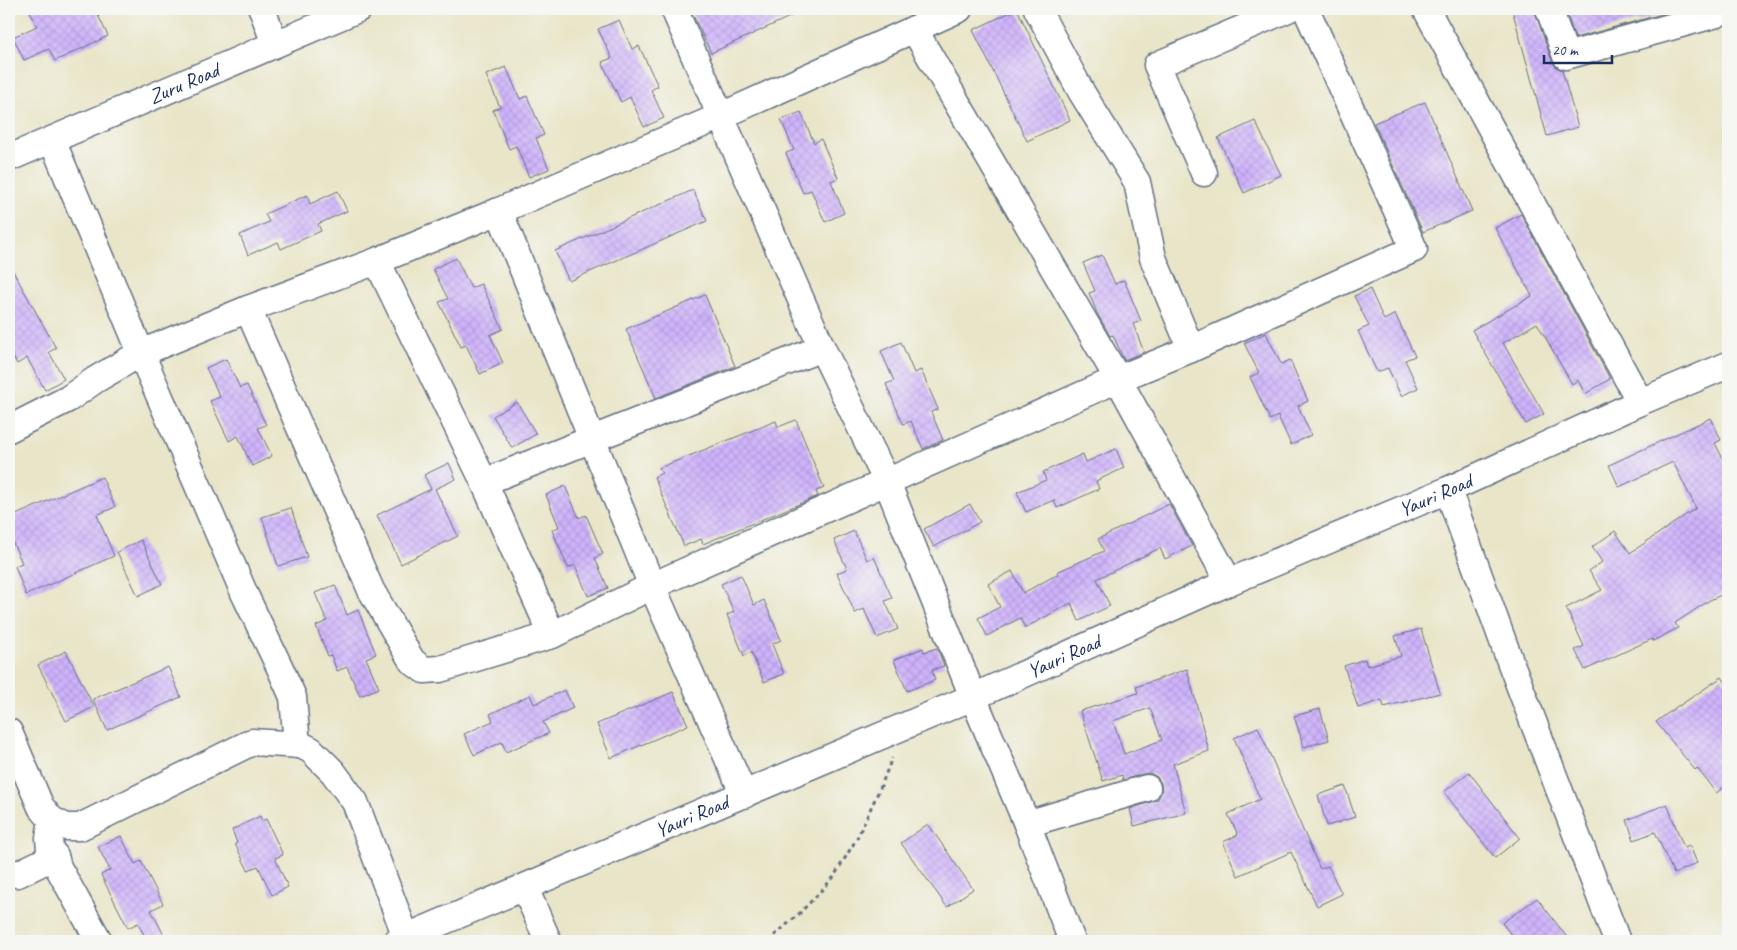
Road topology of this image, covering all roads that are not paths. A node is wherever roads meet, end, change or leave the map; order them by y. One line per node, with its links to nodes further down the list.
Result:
1 (262, 9): 12 (street)
2 (358, 9): 12 (street, Zuru Road)
3 (674, 9): 13 (street)
4 (959, 9): 11 (street)
5 (1037, 9): 21 (street)
6 (1288, 9): 16 (street)
7 (1306, 9): 21 (street)
8 (1426, 9): 25 (street)
9 (1549, 9): 10 (street)
10 (1716, 9)
11 (914, 29): 13 (street); 24 (street)
12 (275, 44): 14 (street, Zuru Road)
13 (721, 116): 17 (street); 20 (street)
14 (52, 140): 15 (street, Zuru Road); 22 (street)
15 (9, 158)
16 (1204, 173)
17 (499, 211): 18 (street); 27 (street)
18 (377, 261): 19 (street); 28 (street)
19 (248, 309): 22 (street); 33 (street)
20 (822, 348): 27 (street); 29 (street)
21 (1191, 349): 24 (street)
22 (141, 353): 26 (street); 36 (street)
23 (1728, 365): 25 (street, Yauri Road)
24 (1118, 379): 29 (street); 31 (street)
25 (1640, 402): 30 (street, Yauri Road)
26 (9, 429)
27 (592, 439): 28 (street); 32 (street)
28 (484, 482): 33 (street)
29 (887, 482): 32 (street); 34 (street)
30 (1448, 490): 31 (street, Yauri Road); 48 (street)
31 (1229, 582): 34 (street, Yauri Road)
32 (652, 586): 33 (street); 38 (street)
33 (552, 635)
34 (973, 697): 38 (street, Yauri Road); 40 (street)
35 (9, 732): 39 (street)
36 (298, 744): 39 (street); 44 (street)
37 (1148, 788): 40 (street)
38 (744, 795): 43 (street, Yauri Road)
39 (52, 820): 41 (street)
40 (1027, 824): 47 (street)
41 (55, 856): 42 (street); 45 (street)
42 (9, 873)
43 (525, 888): 44 (street, Yauri Road); 46 (street)
44 (401, 939)
45 (99, 941)
46 (548, 941)
47 (1072, 941)
48 (1617, 941)

